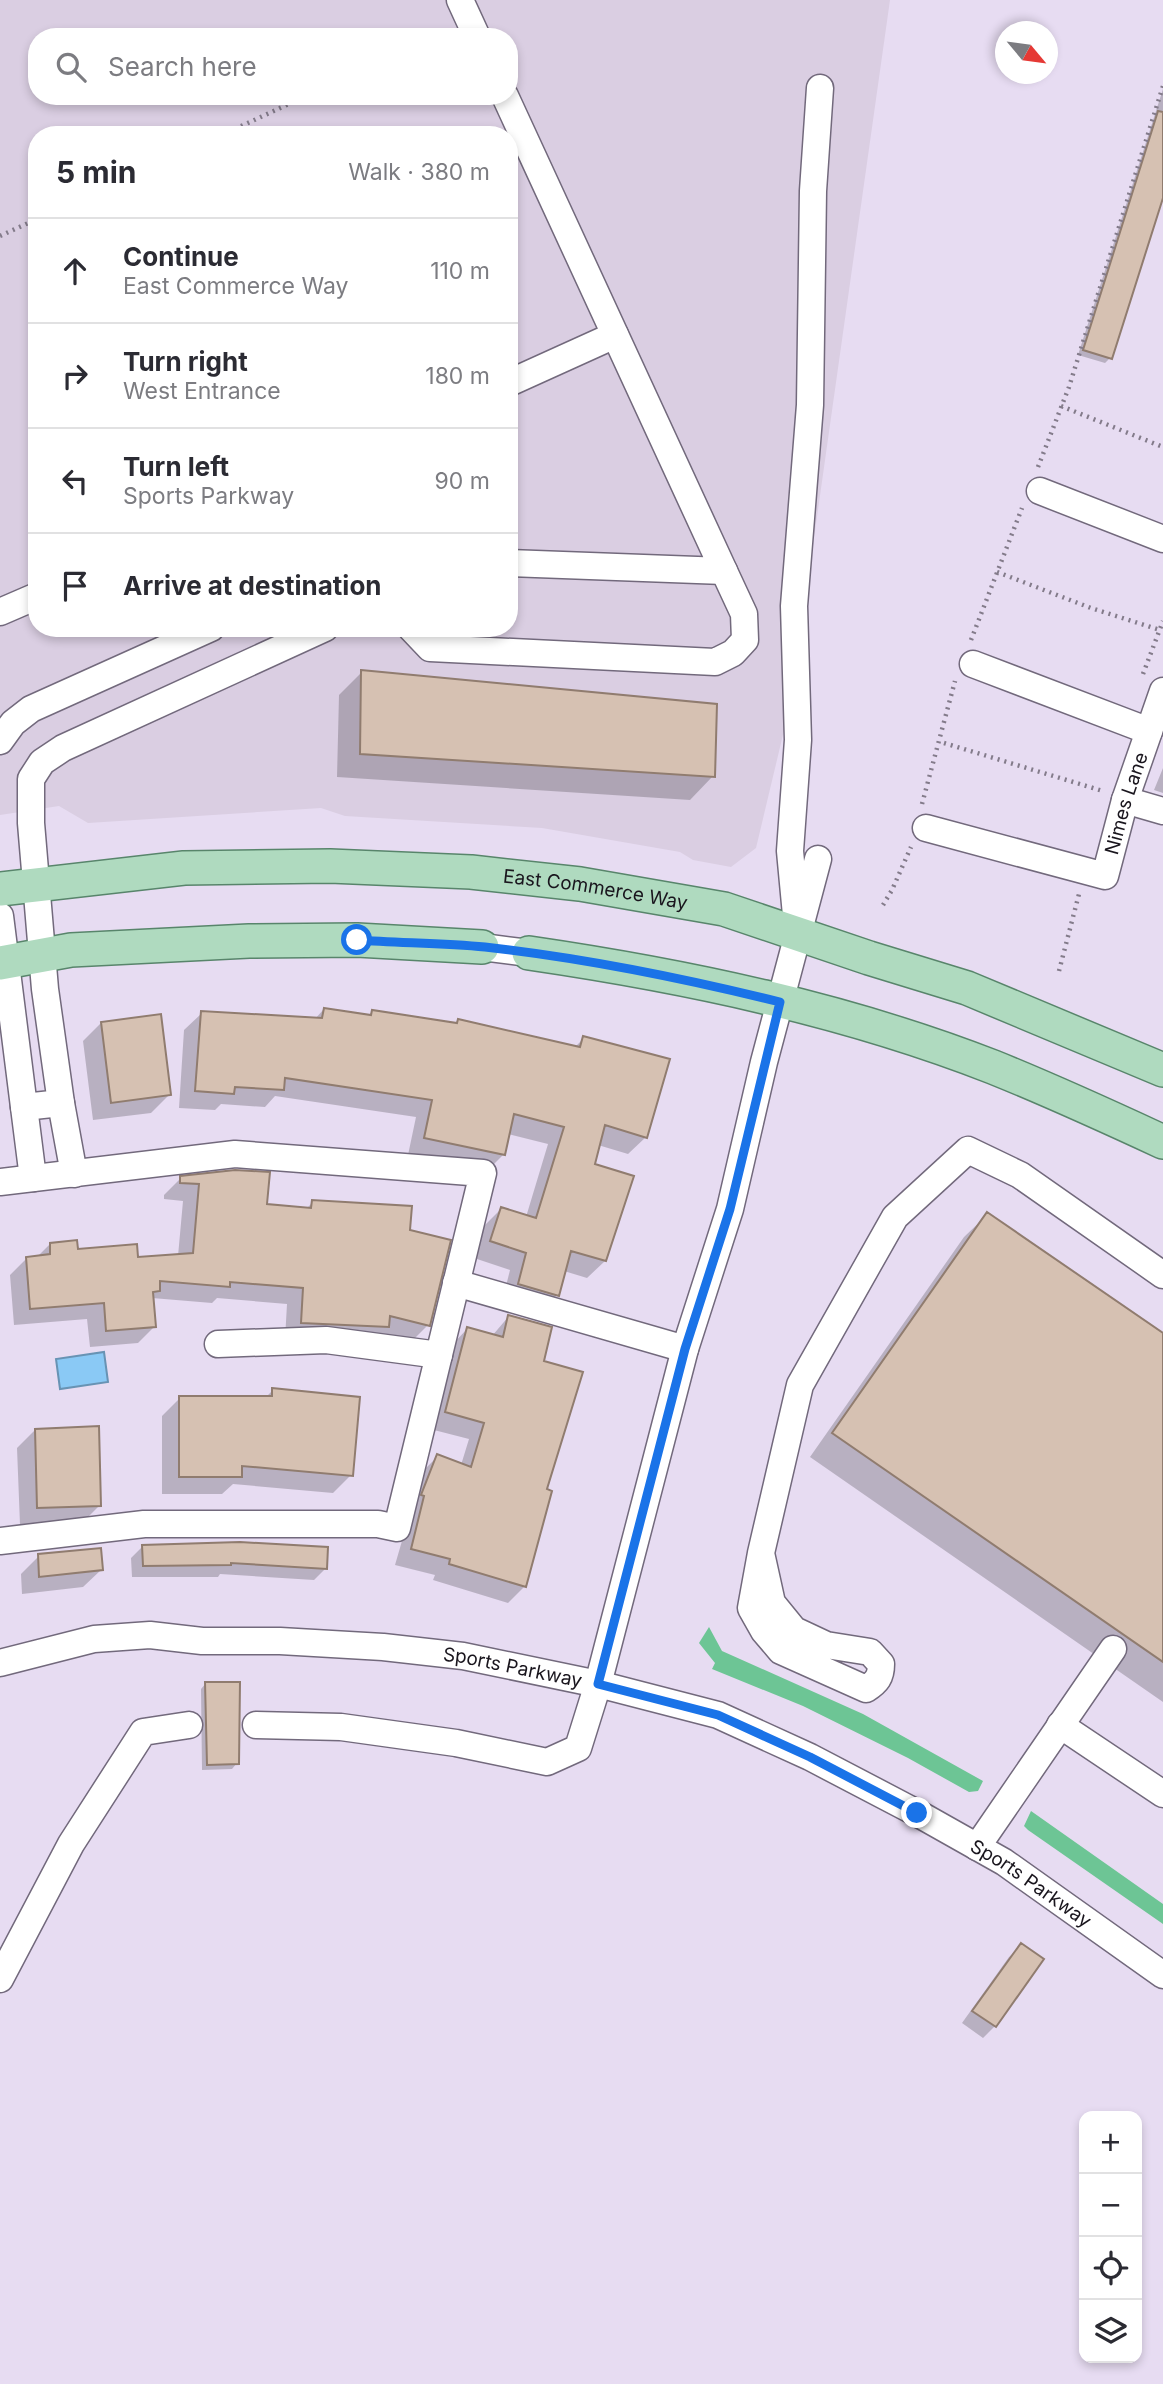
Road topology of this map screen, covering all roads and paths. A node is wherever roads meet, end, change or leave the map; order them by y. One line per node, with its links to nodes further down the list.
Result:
1 (460, 0): 2 (street)
2 (473, 28)
3 (820, 88): 36 (street)
4 (287, 105): 6 (path)
5 (509, 105): 9 (street)
6 (241, 126)
7 (28, 223): 8 (path)
8 (0, 236)
9 (615, 335): 10 (street); 16 (street)
10 (518, 379)
11 (1061, 406): 12 (path)
12 (1163, 447)
13 (1040, 491): 14 (street)
14 (1163, 539)
15 (518, 563): 16 (street)
16 (724, 571): 23 (street)
17 (997, 572): 20 (path)
18 (28, 600): 19 (street)
19 (0, 612)
20 (1160, 630)
21 (191, 637): 27 (street)
22 (305, 637): 33 (street)
23 (419, 637)
24 (973, 664): 26 (street)
25 (1163, 691): 26 (street, Nimes Lane)
26 (1149, 731): 29 (street, Nimes Lane)
27 (0, 741)
28 (944, 743): 29 (path)
29 (1114, 796): 30 (street); 31 (street, Nimes Lane)
30 (1163, 811)
31 (926, 828)
32 (818, 859): 36 (street)
33 (36, 884): 34 (main road, East Commerce Way); 36 (main road, East Commerce Way); 39 (street)
34 (0, 889)
35 (0, 916): 40 (street)
36 (798, 934): 41 (street); 42 (main road, East Commerce Way)
37 (482, 947): 38 (street); 39 (main road)
38 (529, 953): 41 (main road)
39 (42, 955): 40 (main road); 43 (street)
40 (2, 962): 44 (street)
41 (780, 1002): 45 (main road); 52 (street)
42 (1163, 1070)
43 (61, 1103): 44 (street); 46 (street)
44 (24, 1107): 47 (street)
45 (1163, 1142)
46 (74, 1174): 47 (street); 50 (street)
47 (33, 1178): 48 (street)
48 (0, 1182)
49 (1163, 1275): 55 (street)
50 (456, 1283): 52 (street); 53 (street)
51 (218, 1344): 53 (street)
52 (685, 1349): 58 (street)
53 (439, 1355): 54 (street)
54 (0, 1541)
55 (761, 1553): 55 (street)
56 (1113, 1649): 61 (street)
57 (0, 1663): 58 (street, Sports Parkway)
58 (598, 1684): 60 (street); 63 (street, Sports Parkway)
59 (189, 1725): 65 (street)
60 (256, 1725)
61 (1060, 1725): 62 (street); 63 (street)
62 (1163, 1794)
63 (977, 1847): 64 (street, Sports Parkway)
64 (1163, 1975)
65 (0, 1979)

